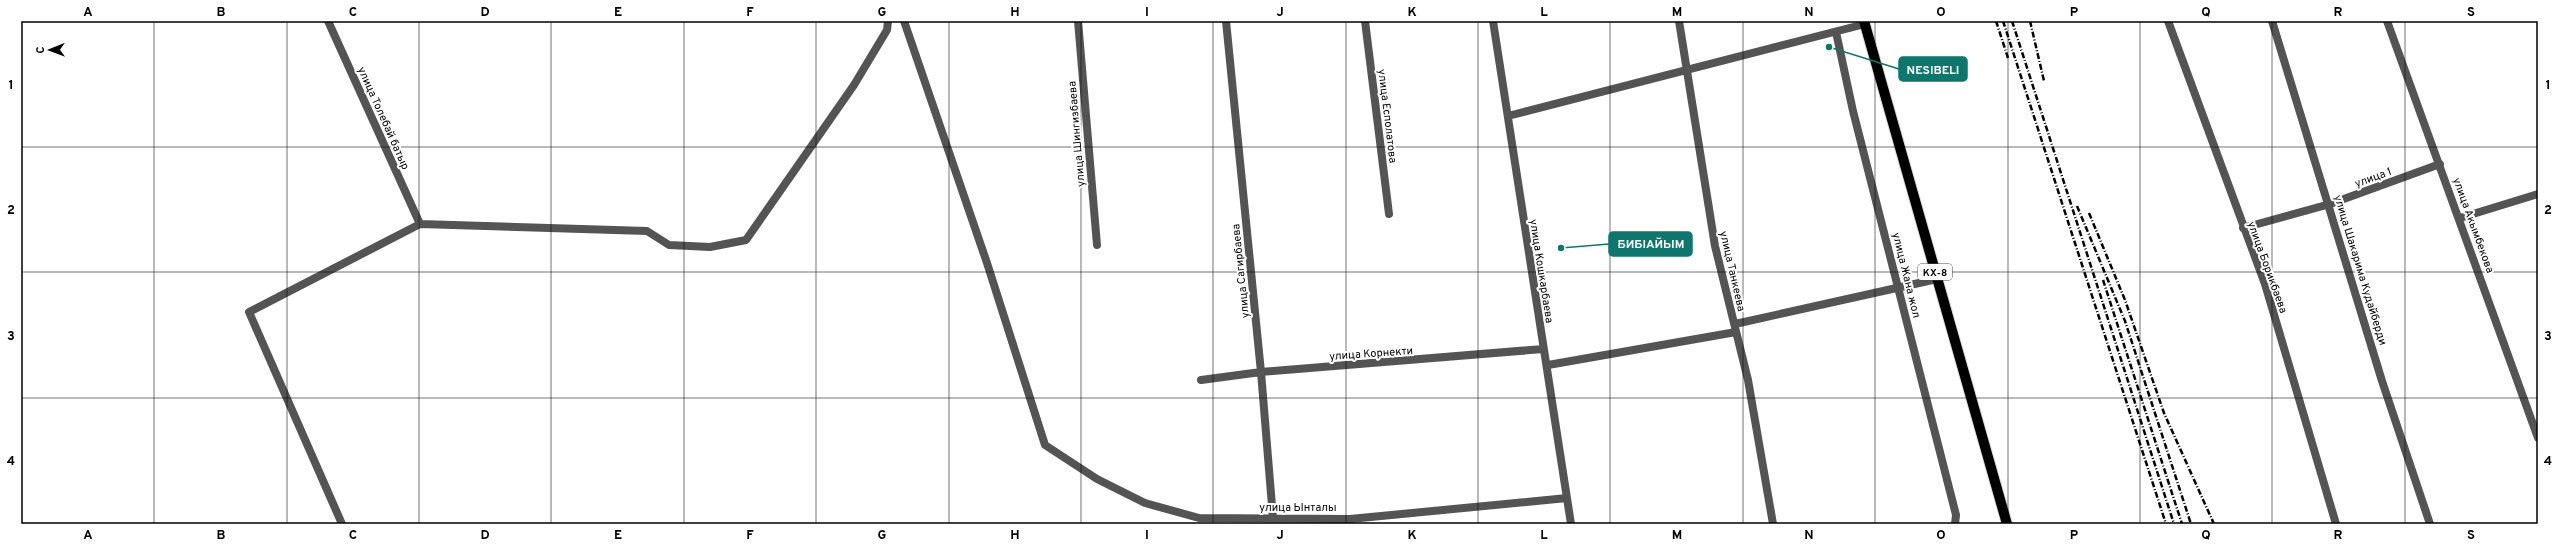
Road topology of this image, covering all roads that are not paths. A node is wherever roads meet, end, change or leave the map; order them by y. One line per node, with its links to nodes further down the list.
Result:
1 (328, 21): 21 (street, улица Толебай батыр)
2 (888, 21): 21 (street)
3 (904, 21): 33 (street, улица Ынталы)
4 (1078, 21): 23 (street, улица Шингизбаева)
5 (1226, 21): 29 (street, улица Сагирбаева)
6 (1365, 21): 19 (street, улица Есполатова)
7 (1493, 21): 15 (street, улица Кошкарбаева)
8 (1678, 21): 14 (street, улица Танкеева)
9 (2168, 21): 22 (street, улица Борикбаева)
10 (2272, 21): 18 (street, улица Шакарима Кудайберди)
11 (2387, 21): 16 (street, улица Акымбекова)
12 (1864, 23): 13 (street); 24 (main road, КХ-8)
13 (1836, 32): 14 (street); 25 (street, улица Жана жол)
14 (1686, 70): 15 (street); 26 (street, улица Танкеева)
15 (1508, 116): 27 (street, улица Кошкарбаева)
16 (2440, 164): 18 (street, улица 1); 20 (street, улица Акымбекова)
17 (2538, 194): 20 (street)
18 (2330, 204): 22 (street, улица 1); 42 (street, улица Шакарима Кудайберди)
19 (1389, 214)
20 (2460, 218): 31 (street, улица Акымбекова)
21 (420, 224): 35 (street)
22 (2243, 228): 41 (street, улица Борикбаева)
23 (1097, 245)
24 (1937, 279): 25 (street); 40 (main road, КХ-8)
25 (1898, 287): 26 (street); 39 (street, улица Жана жол)
26 (1735, 328): 28 (street); 38 (street, улица Танкеева)
27 (1543, 349): 28 (street, улица Кошкарбаева); 29 (street, улица Корнекти)
28 (1548, 366): 32 (street, улица Кошкарбаева)
29 (1261, 372): 30 (street, улица Корнекти); 34 (street, улица Сагирбаева)
30 (1201, 380)
31 (2538, 438)
32 (1566, 498): 34 (street, улица Ынталы); 37 (street, улица Кошкарбаева)
33 (1199, 518): 34 (street, улица Ынталы); 36 (street)
34 (1273, 518)
35 (342, 524)
36 (1208, 524)
37 (1571, 524)
38 (1773, 524)
39 (1955, 524)
40 (2007, 524)
41 (2336, 524)
42 (2430, 524)

